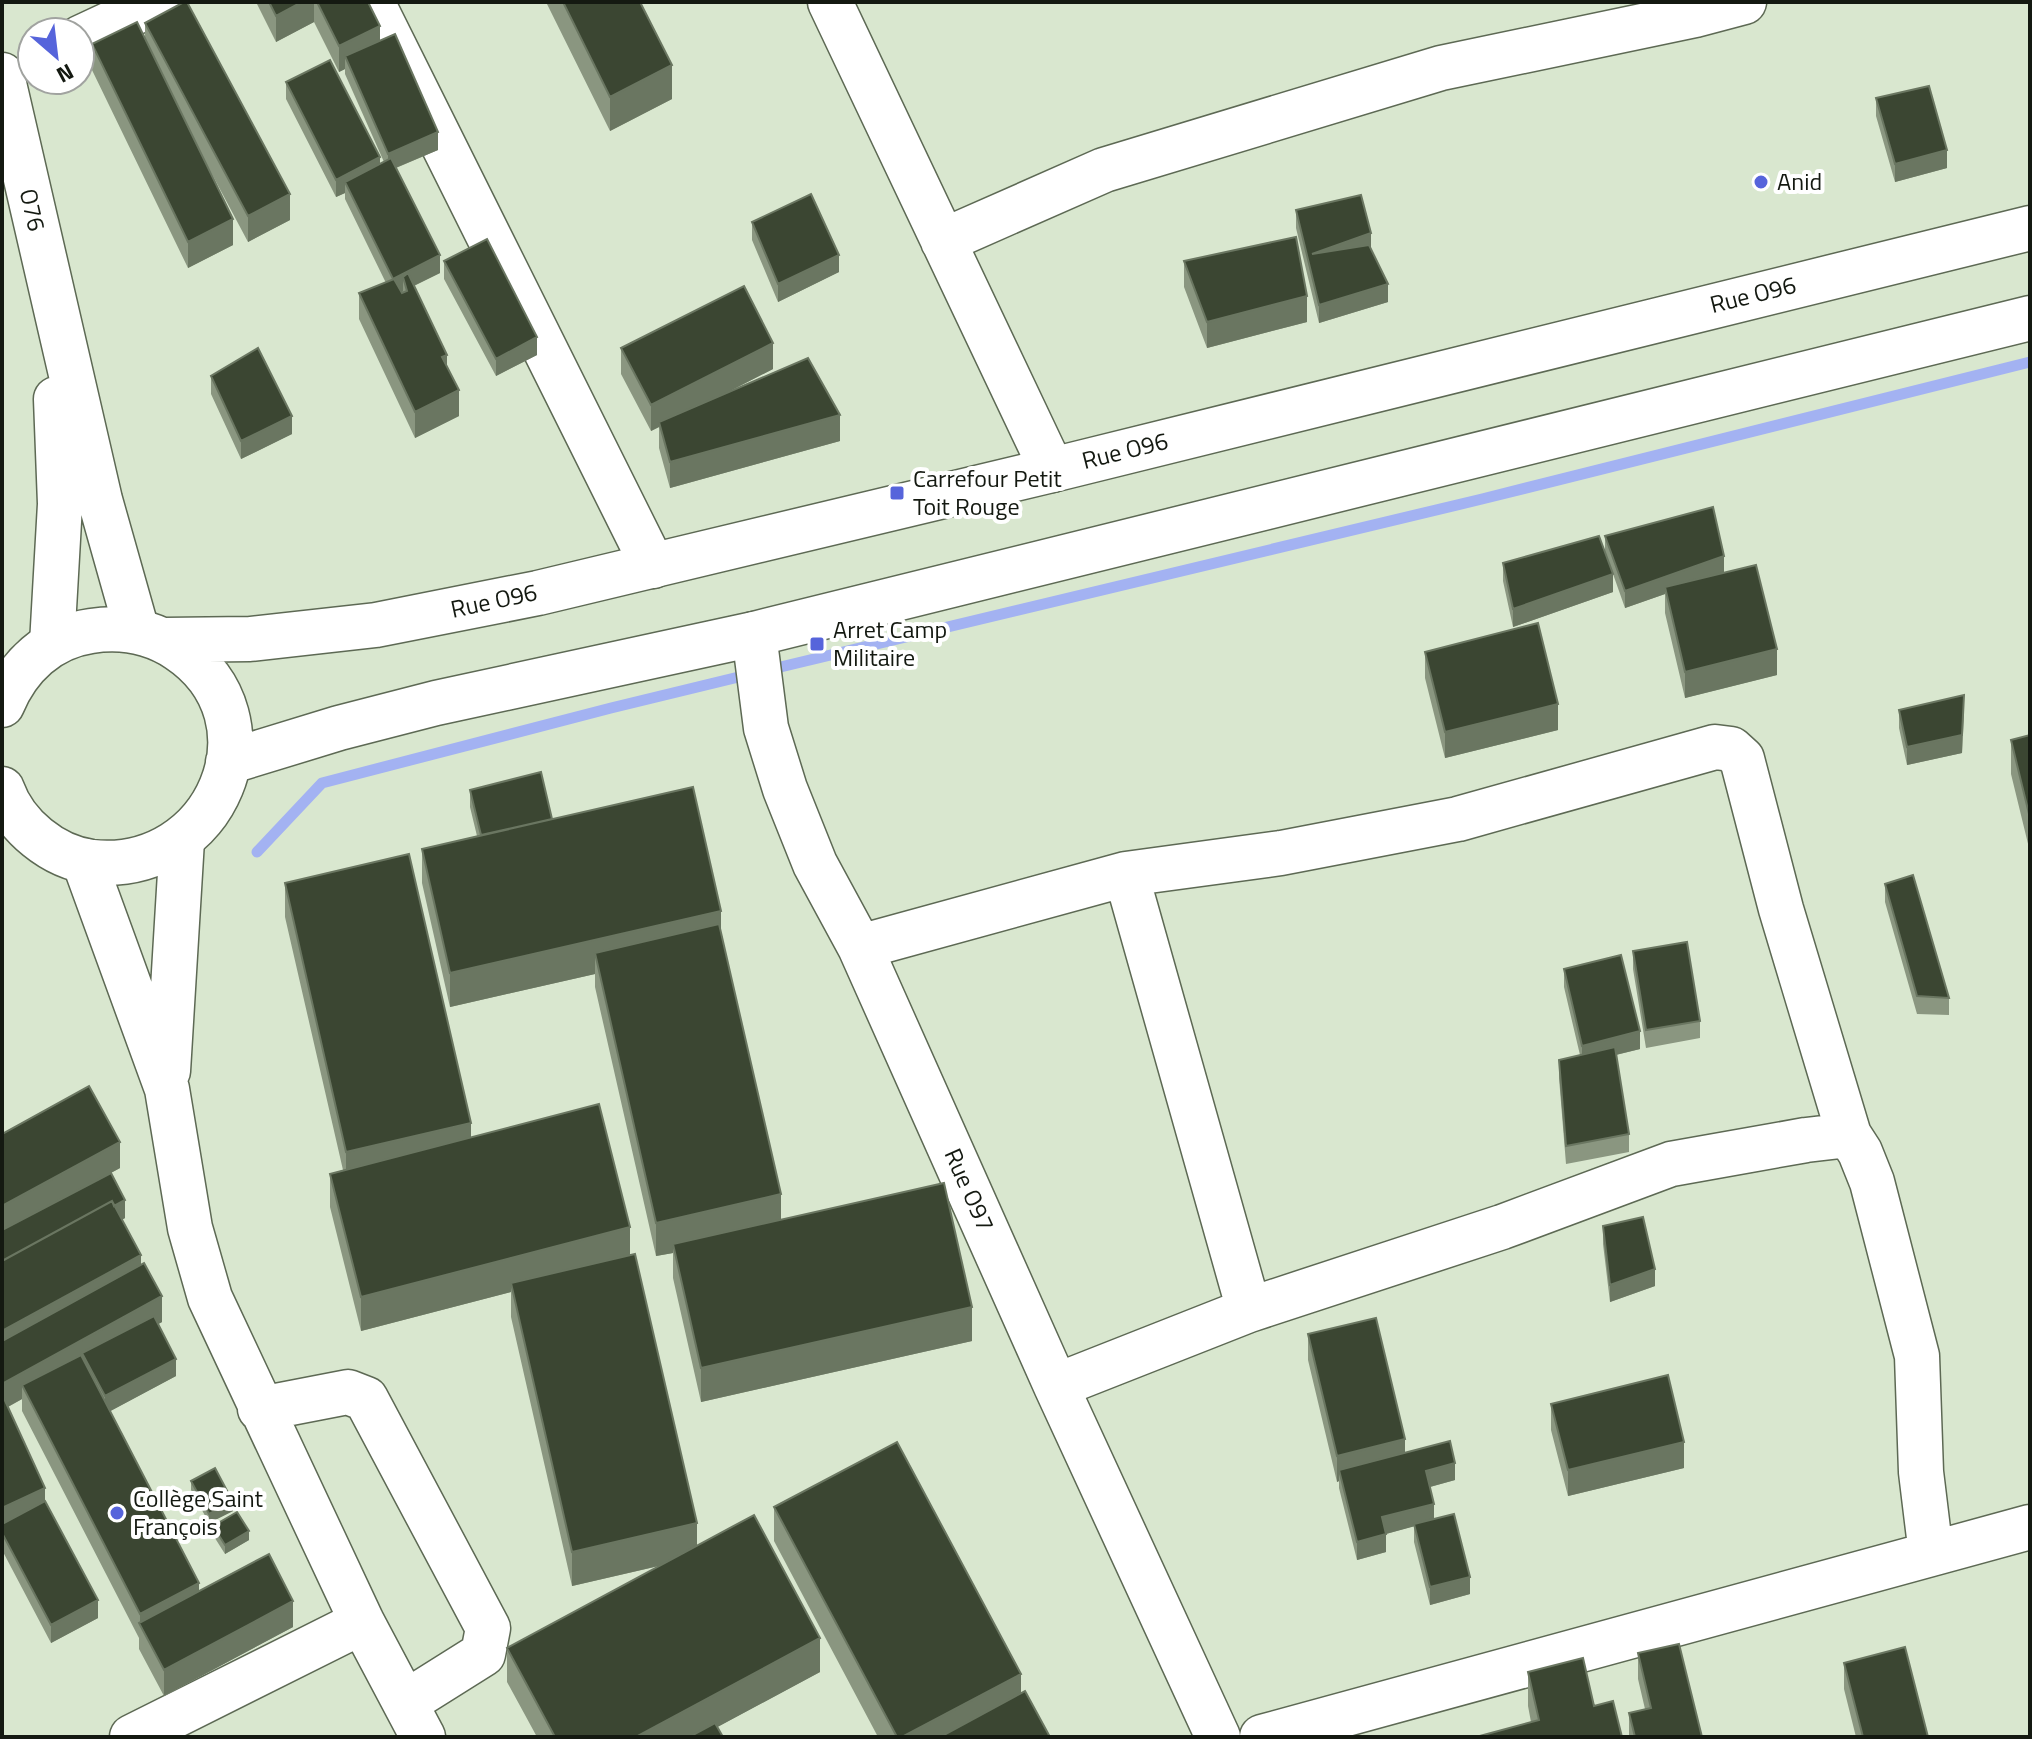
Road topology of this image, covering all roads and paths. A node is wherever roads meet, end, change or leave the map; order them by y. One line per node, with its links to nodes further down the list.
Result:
1 (157, 2): 5 (street)
2 (372, 2): 12 (street)
3 (830, 2): 8 (street)
4 (1744, 2): 8 (street)
5 (96, 31)
6 (2, 75): 9 (street, O76)
7 (2030, 228): 11 (street, Rue O96)
8 (943, 241): 11 (street)
9 (52, 297): 14 (street); 15 (street)
10 (2030, 318): 13 (street)
11 (1052, 470): 12 (street, Rue O96)
12 (653, 566): 14 (street, Rue O96)
13 (754, 634): 17 (street); 23 (street, Rue O97)
14 (151, 636): 15 (street, Rue O96); 17 (street)
15 (52, 644): 16 (street)
16 (2, 705)
17 (228, 762): 19 (street)
18 (2, 789): 20 (street)
19 (182, 840): 21 (street); 24 (street)
20 (23, 844): 21 (street)
21 (84, 861): 24 (street)
22 (1126, 874): 23 (street); 25 (street); 26 (street)
23 (860, 947): 27 (street, Rue O97)
24 (167, 1089): 28 (street)
25 (1849, 1135): 26 (street); 30 (street)
26 (1249, 1310): 27 (street)
27 (1056, 1386): 34 (street, Rue O97)
28 (260, 1409): 31 (street); 32 (street)
29 (2030, 1527): 30 (street)
30 (1931, 1554): 35 (street)
31 (362, 1622): 32 (street); 33 (street)
32 (414, 1720)
33 (132, 1737)
34 (1218, 1737)
35 (1262, 1737)

